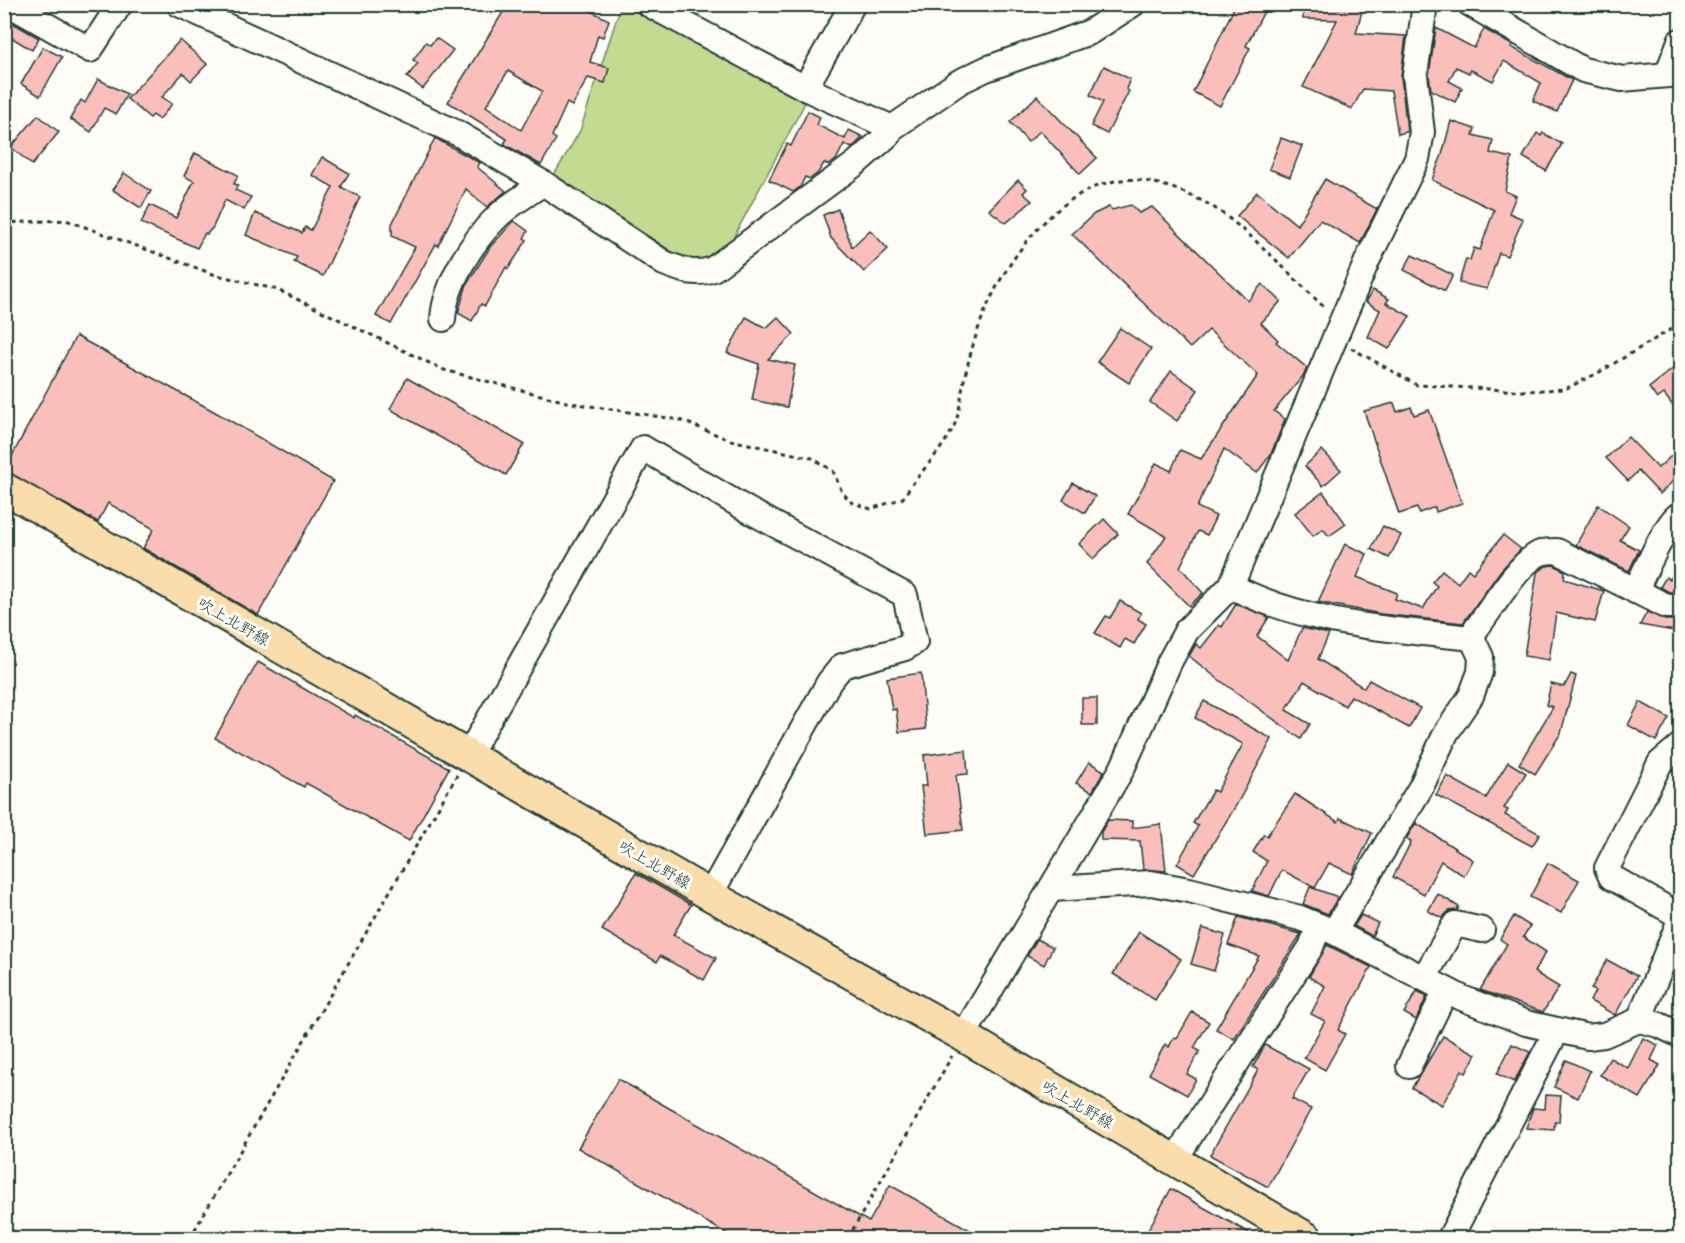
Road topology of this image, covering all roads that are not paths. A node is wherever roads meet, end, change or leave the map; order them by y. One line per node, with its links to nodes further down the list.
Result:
1 (9, 4): 2 (street)
2 (120, 4)
3 (179, 4): 13 (street)
4 (648, 4): 11 (street)
5 (853, 4): 11 (street)
6 (1133, 4): 12 (street)
7 (1425, 4): 17 (street)
8 (1470, 4): 10 (street)
9 (1680, 41): 10 (street)
10 (1673, 74)
11 (805, 88): 12 (street)
12 (892, 128): 13 (street)
13 (543, 183): 14 (street)
14 (443, 320)
15 (4, 488): 22 (main road, 吹上北野線)
16 (1680, 514): 18 (street)
17 (1231, 586): 20 (street); 23 (street)
18 (1635, 591): 19 (street); 20 (street)
19 (1680, 606)
20 (1472, 638): 26 (street)
21 (1680, 746): 25 (street)
22 (468, 756): 24 (main road, 吹上北野線); 24 (street)
23 (1052, 889): 26 (street); 33 (street)
24 (710, 895): 33 (main road, 吹上北野線)
25 (1680, 918): 30 (street)
26 (1327, 929): 28 (street); 35 (street)
27 (1482, 930): 28 (street)
28 (1424, 978): 29 (street)
29 (1446, 990): 31 (street); 34 (street)
30 (1639, 1020): 31 (street); 32 (street)
31 (1557, 1030): 37 (street)
32 (1680, 1035)
33 (963, 1036): 35 (main road, 吹上北野線)
34 (1409, 1065)
35 (1174, 1161): 36 (main road, 吹上北野線)
36 (1307, 1239)
37 (1450, 1239)

